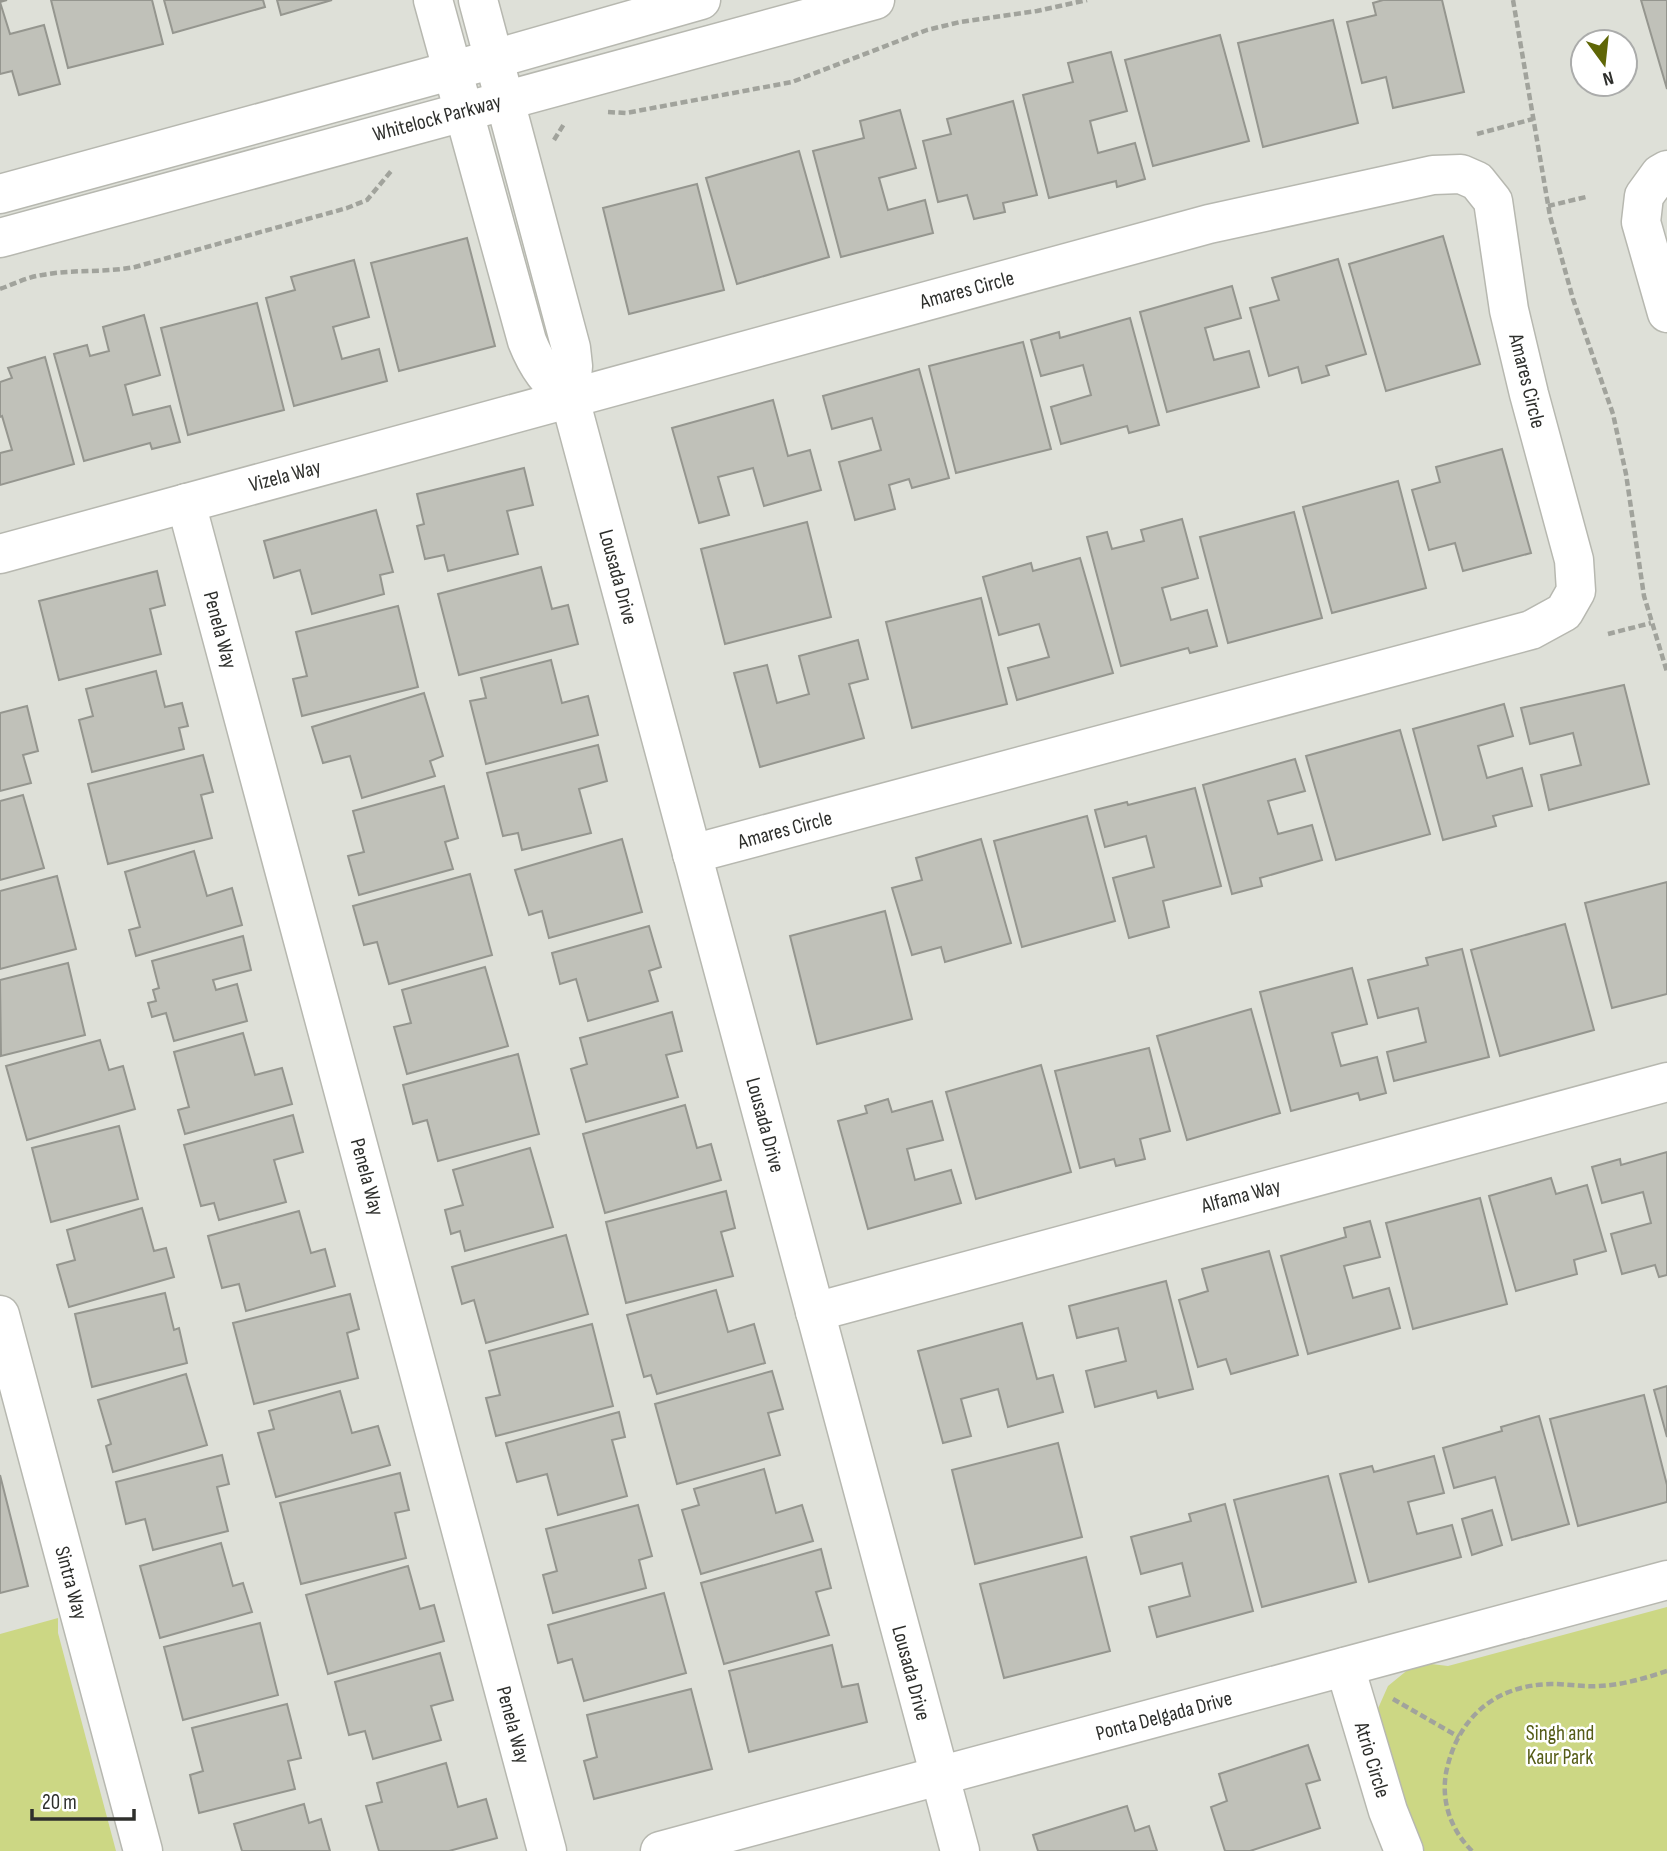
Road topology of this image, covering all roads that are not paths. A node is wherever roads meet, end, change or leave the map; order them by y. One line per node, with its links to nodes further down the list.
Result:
1 (433, 0): 6 (street)
2 (478, 0): 5 (street, Lousada Drive)
3 (701, 0): 5 (street, Whitelock Parkway)
4 (875, 0): 7 (street, Whitelock Parkway)
5 (494, 59): 6 (street, Whitelock Parkway); 7 (street, Lousada Drive)
6 (452, 71): 8 (street); 10 (street, Whitelock Parkway)
7 (505, 100): 8 (street, Whitelock Parkway); 13 (street, Lousada Drive)
8 (464, 111): 11 (street, Whitelock Parkway); 13 (street)
9 (1667, 170): 12 (street)
10 (0, 194)
11 (0, 238)
12 (1667, 313)
13 (570, 399): 14 (street, Vizela Way); 16 (street, Lousada Drive); 16 (street, Amares Circle)
14 (186, 503): 15 (street, Vizela Way); 25 (street, Penela Way)
15 (0, 554)
16 (692, 854): 18 (street, Lousada Drive)
17 (1667, 1082): 18 (street, Alfama Way)
18 (815, 1312): 23 (street, Lousada Drive)
19 (0, 1315): 20 (street, Sintra Way)
20 (12, 1407): 24 (street, Sintra Way)
21 (1667, 1580): 22 (street, Ponta Delgada Drive)
22 (1345, 1667): 23 (street, Ponta Delgada Drive); 28 (street, Atrio Circle)
23 (938, 1778): 26 (street, Ponta Delgada Drive); 27 (street, Lousada Drive)
24 (143, 1851)
25 (547, 1851)
26 (660, 1851)
27 (960, 1851)
28 (1404, 1851)

